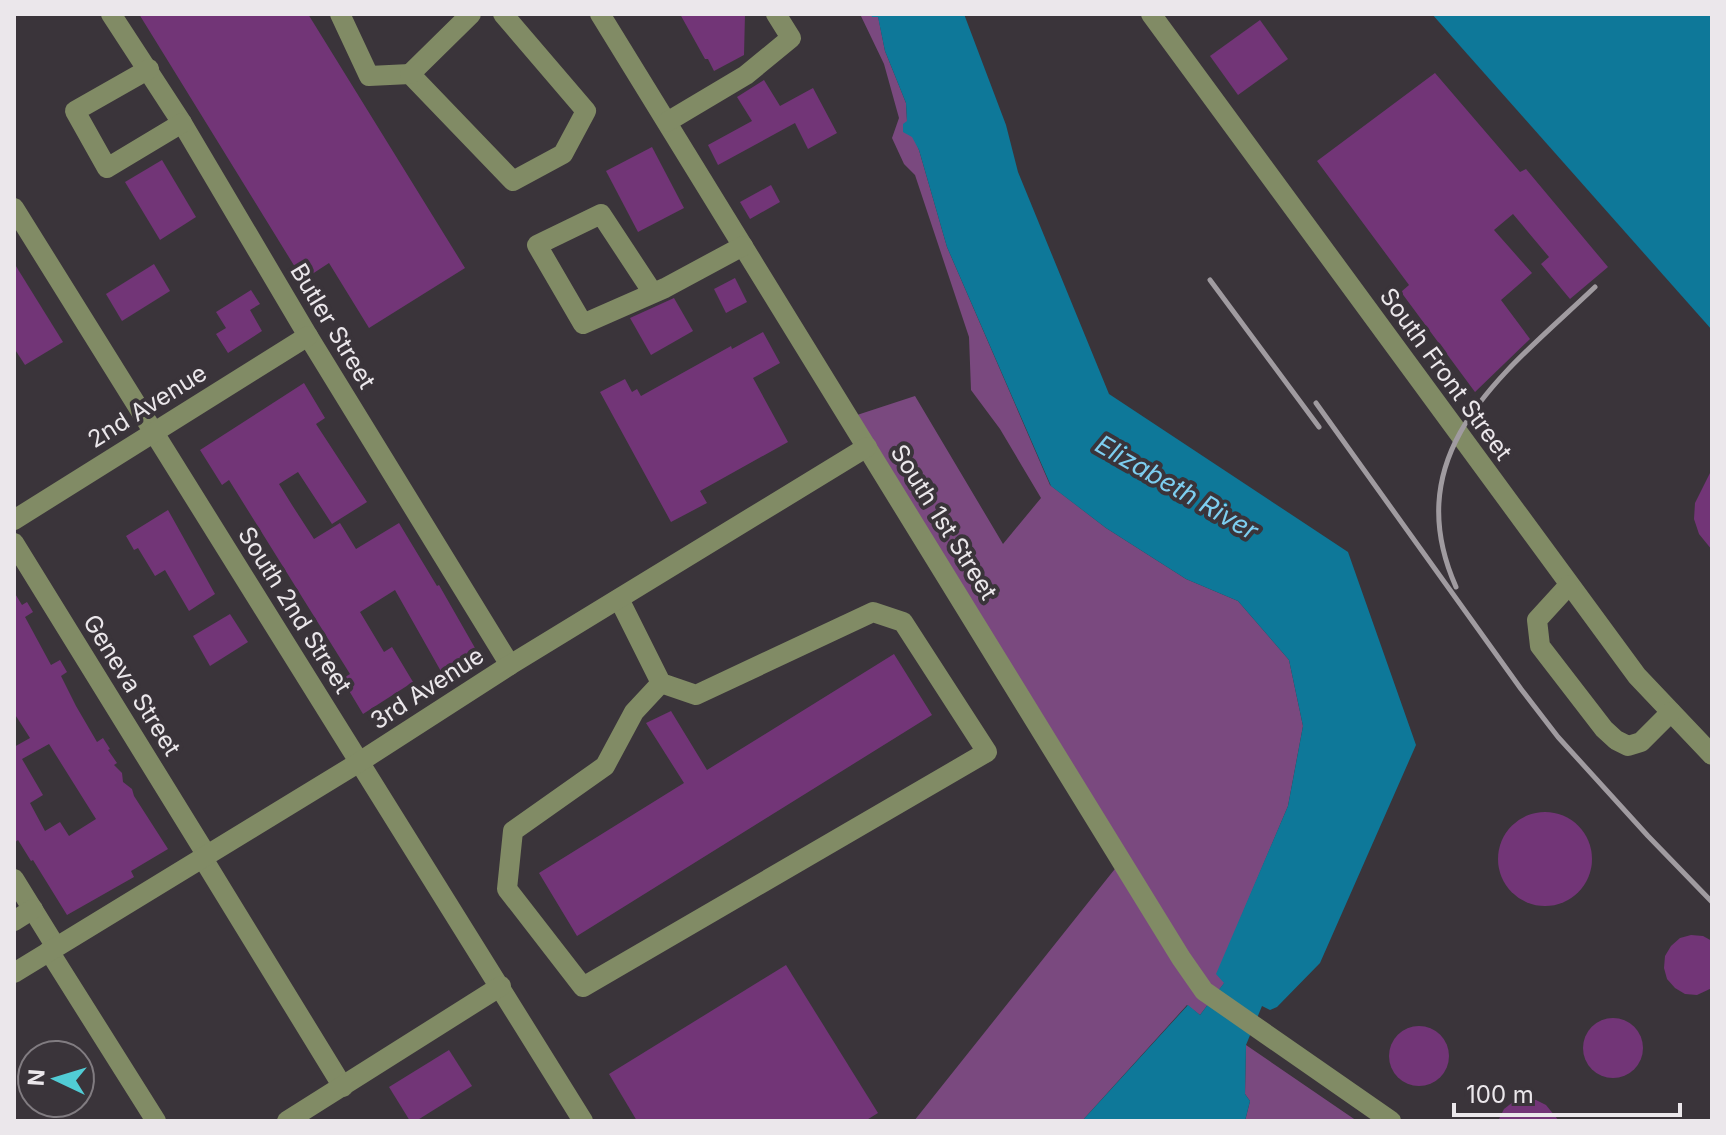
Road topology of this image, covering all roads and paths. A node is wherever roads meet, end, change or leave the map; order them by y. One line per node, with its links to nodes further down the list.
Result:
1 (111, 14): 8 (street, Butler Street)
2 (340, 14): 9 (street)
3 (471, 14): 9 (street)
4 (503, 14): 9 (street)
5 (600, 14): 10 (street, South 1st Street)
6 (776, 14): 10 (street)
7 (1151, 14): 20 (street, South Front Street)
8 (149, 69): 11 (street, Butler Street); 11 (street)
9 (410, 74)
10 (667, 122): 13 (street, South 1st Street)
11 (182, 123): 15 (street, Butler Street)
12 (14, 208): 16 (street, South 2nd Street)
13 (743, 246): 14 (street); 17 (street, South 1st Street)
14 (653, 293): 14 (street)
15 (308, 336): 16 (street, 2nd Avenue); 22 (street, Butler Street)
16 (155, 432): 18 (street, 2nd Avenue); 26 (street, South 2nd Street)
17 (867, 447): 21 (street, 3rd Avenue); 38 (street, South 1st Street)
18 (14, 520)
19 (14, 543): 27 (street, Geneva Street)
20 (1569, 585): 24 (street, South Front Street); 24 (street)
21 (619, 599): 22 (street, 3rd Avenue); 23 (street)
22 (510, 665): 26 (street, 3rd Avenue)
23 (661, 683): 23 (street)
24 (1671, 712): 25 (street, South Front Street)
25 (1712, 755)
26 (358, 763): 27 (street, 3rd Avenue); 33 (street, South 2nd Street)
27 (204, 856): 31 (street, 3rd Avenue); 34 (street, Geneva Street)
28 (14, 879): 29 (street)
29 (33, 909): 30 (street); 31 (street)
30 (14, 921)
31 (53, 949): 32 (street, 3rd Avenue); 35 (street)
32 (14, 973)
33 (501, 986): 34 (street); 37 (street, South 2nd Street)
34 (343, 1087): 36 (street)
35 (156, 1121)
36 (287, 1121)
37 (583, 1121)
38 (1391, 1121)

